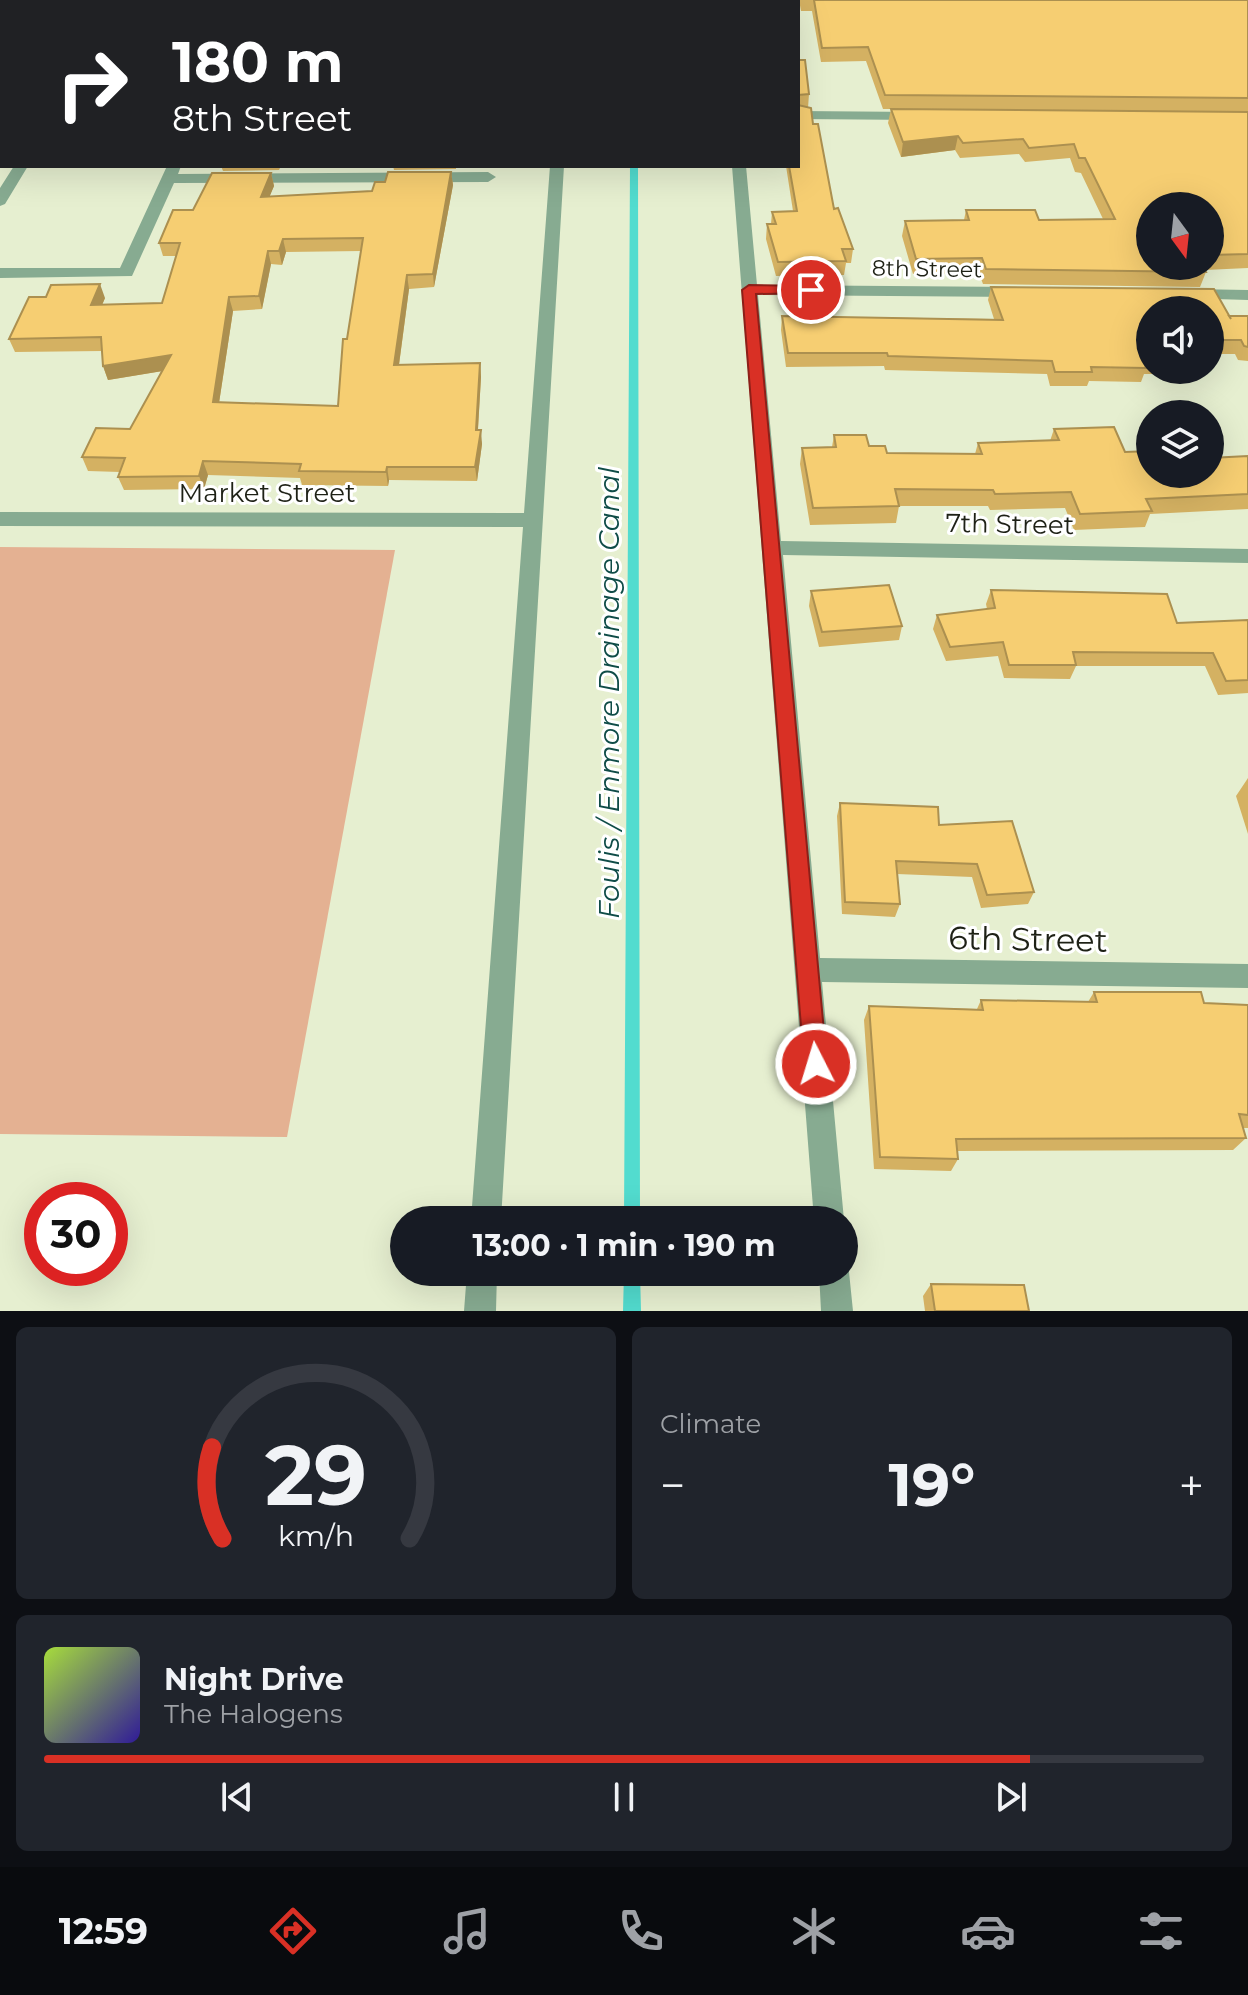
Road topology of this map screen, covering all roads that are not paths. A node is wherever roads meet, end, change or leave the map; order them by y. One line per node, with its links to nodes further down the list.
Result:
1 (800, 115): 2 (street)
2 (938, 116)
3 (20, 168): 8 (street)
4 (557, 168): 15 (street)
5 (739, 168): 10 (street)
6 (171, 172): 7 (street); 9 (street)
7 (488, 177)
8 (0, 201)
9 (0, 273)
10 (749, 290): 11 (street, 8th Street); 16 (street)
11 (1030, 293)
12 (1170, 294): 13 (street)
13 (1248, 295)
14 (0, 519): 15 (street, Market Street)
15 (535, 520): 20 (street)
16 (771, 548): 17 (street, 7th Street); 18 (street)
17 (1248, 556)
18 (808, 970): 19 (street, 6th Street); 21 (street)
19 (1248, 976)
20 (487, 1206)
21 (828, 1206)
22 (481, 1286): 24 (street)
23 (835, 1286): 25 (street)
24 (480, 1311)
25 (837, 1311)

